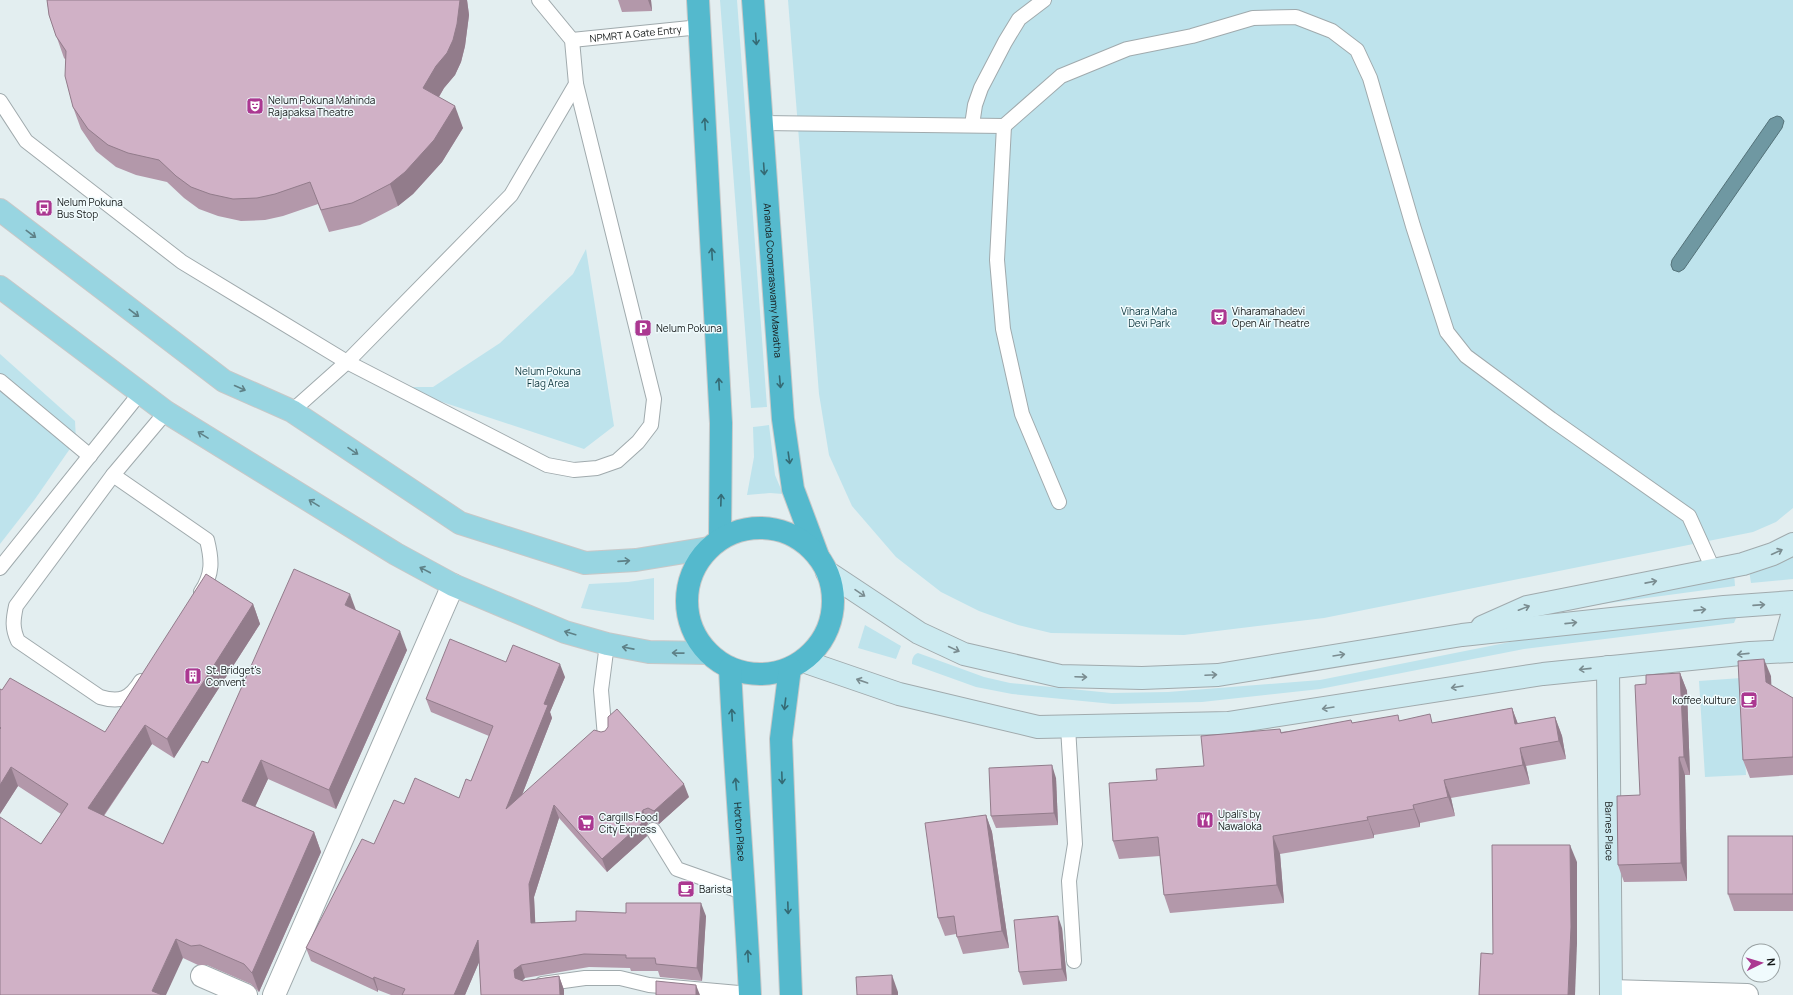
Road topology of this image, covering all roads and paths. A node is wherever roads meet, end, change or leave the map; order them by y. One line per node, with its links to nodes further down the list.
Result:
1 (538, 0): 6 (lane)
2 (698, 0): 5 (highway)
3 (753, 0): 9 (highway, Ananda Coomaraswamy Mawatha, one-way to 9)
4 (1044, 0): 10 (lane)
5 (700, 26): 6 (lane, NPMRT A Gate Entry); 22 (highway, one-way to 5)
6 (572, 40): 7 (lane)
7 (576, 84): 14 (lane); 14 (lane)
8 (0, 101): 14 (lane)
9 (761, 123): 10 (lane); 24 (highway, Ananda Coomaraswamy Mawatha, one-way to 24)
10 (972, 125): 11 (lane)
11 (1004, 126): 21 (lane); 26 (lane)
12 (0, 210): 17 (main road, one-way to 17)
13 (0, 287): 16 (main road)
14 (347, 362): 17 (lane)
15 (0, 381): 19 (lane)
16 (140, 393): 18 (main road); 19 (lane)
17 (292, 410): 22 (main road, one-way to 22)
18 (166, 412): 20 (lane); 27 (main road, one-way to 18)
19 (90, 456): 25 (lane)
20 (113, 476): 28 (lane); 38 (lane)
21 (1059, 502)
22 (714, 543): 24 (highway); 34 (highway)
23 (1793, 544): 26 (main road, one-way to 23)
24 (823, 564): 31 (main road, one-way to 31); 35 (highway, Ananda Coomaraswamy Mawatha)
25 (0, 568)
26 (1712, 569): 31 (main road, one-way to 26)
27 (453, 585): 32 (main road, one-way to 27); 49 (street)
28 (194, 602)
29 (1793, 602): 31 (main road, one-way to 29)
30 (1793, 612): 33 (main road)
31 (1462, 635)
32 (607, 644): 34 (main road, one-way to 32); 40 (lane)
33 (1787, 651): 36 (main road, one-way to 36)
34 (708, 653): 37 (highway)
35 (796, 664): 37 (highway); 39 (main road, one-way to 35); 50 (highway, one-way to 50)
36 (1608, 667): 39 (main road, one-way to 39); 46 (main road, Barnes Place)
37 (730, 668): 42 (highway, Horton Place, one-way to 37)
38 (148, 672)
39 (1068, 727): 43 (lane)
40 (605, 737)
41 (653, 830): 42 (lane)
42 (745, 893): 47 (highway, Horton Place, one-way to 42)
43 (1074, 961)
44 (202, 976): 48 (street)
45 (526, 986): 47 (lane)
46 (1611, 993): 51 (street)
47 (750, 994)
48 (246, 995)
49 (274, 995)
50 (791, 995)
51 (1747, 995)

